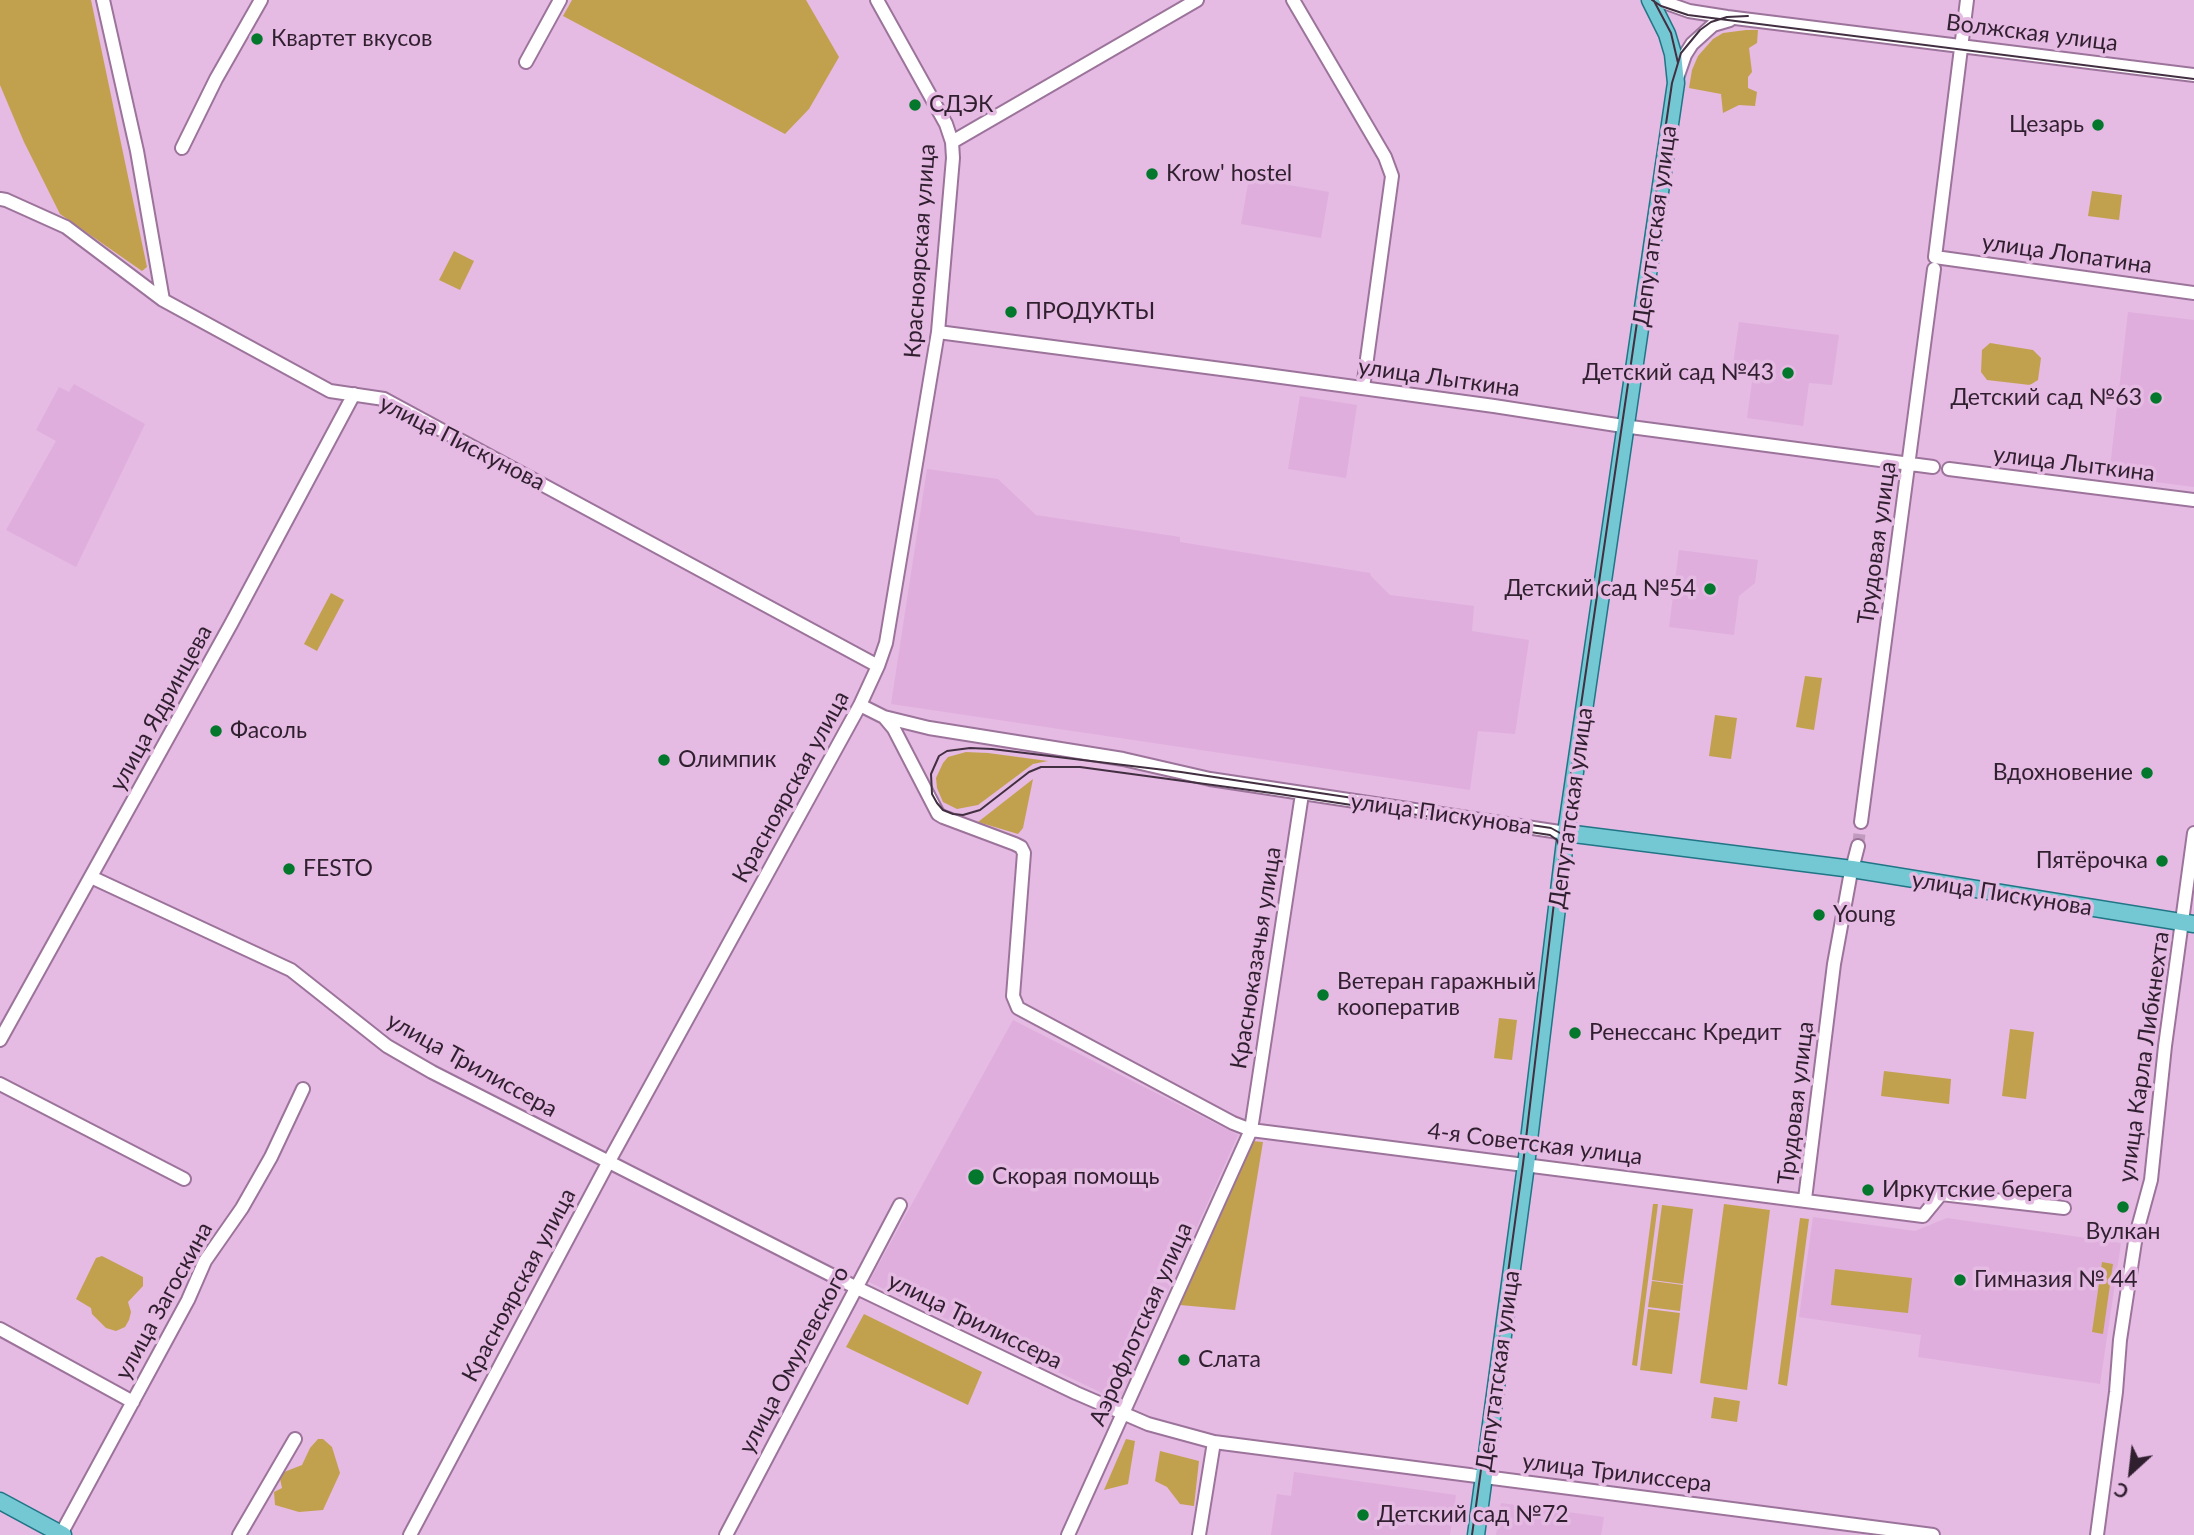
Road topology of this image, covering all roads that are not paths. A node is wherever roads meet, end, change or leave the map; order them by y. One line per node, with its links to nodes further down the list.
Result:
1 (103, 0): 20 (street)
2 (261, 0): 16 (street)
3 (560, 0): 12 (street)
4 (877, 0): 15 (street, Красноярская улица)
5 (1197, 0): 15 (street)
6 (1293, 0): 22 (street)
7 (1650, 0): 14 (main road, Депутатская улица)
8 (1658, 0): 10 (street, Волжская улица)
9 (1967, 0): 11 (street, Трудовая улица)
10 (1748, 20): 11 (street, Волжская улица); 14 (street, Депутатская улица)
11 (1961, 45): 13 (street, Волжская улица); 18 (street, Трудовая улица)
12 (526, 62)
13 (2194, 75)
14 (1676, 83): 24 (main road, Депутатская улица)
15 (952, 142): 21 (street, Красноярская улица)
16 (182, 148)
17 (0, 199): 20 (street, улица Пискунова)
18 (1934, 263): 19 (street, улица Лопатина); 25 (street, Трудовая улица)
19 (2194, 293)
20 (163, 300): 23 (street, улица Пискунова)
21 (939, 332): 22 (street, улица Лыткина); 29 (street, Красноярская улица)
22 (1363, 388): 24 (street, улица Лыткина)
23 (354, 394): 29 (street, улица Пискунова); 38 (street, улица Ядринцева)
24 (1626, 426): 25 (street, улица Лыткина); 34 (main road, Депутатская улица)
25 (1909, 464): 26 (street, улица Лыткина); 33 (street, Трудовая улица)
26 (1933, 467)
27 (1949, 469): 28 (street, улица Лыткина)
28 (2194, 500)
29 (878, 666): 30 (street, Красноярская улица)
30 (860, 705): 31 (street, улица Пискунова); 44 (street, Красноярская улица)
31 (884, 717): 32 (street, улица Пискунова); 43 (street, 4-я Советская улица)
32 (1302, 794): 34 (street, улица Пискунова); 43 (street, Красноказачья улица)
33 (1861, 822)
34 (1566, 833): 37 (main road, улица Пискунова); 45 (main road, Депутатская улица)
35 (2194, 833): 39 (street, улица Карла Либкнехта)
36 (1858, 846): 37 (street, Трудовая улица)
37 (1852, 870): 39 (main road, улица Пискунова); 47 (street, Трудовая улица)
38 (91, 877): 40 (street, улица Ядринцева); 44 (street, улица Трилиссера)
39 (2188, 923): 66 (street, улица Карла Либкнехта)
40 (0, 1040)
41 (0, 1084): 46 (street)
42 (303, 1089): 52 (street, улица Загоскина)
43 (1251, 1130): 45 (street, 4-я Советская улица); 53 (street, Аэрофлотская улица)
44 (608, 1163): 50 (street, улица Трилиссера); 60 (street, Красноярская улица)
45 (1526, 1164): 47 (street, 4-я Советская улица); 56 (main road, Депутатская улица)
46 (184, 1179)
47 (1805, 1199): 49 (street, 4-я Советская улица)
48 (900, 1205): 50 (street, улица Омулевского)
49 (2064, 1209)
50 (856, 1287): 53 (street, улица Трилиссера); 61 (street, улица Омулевского)
51 (0, 1329): 52 (street)
52 (133, 1402): 58 (street, улица Загоскина)
53 (1124, 1414): 55 (street, улица Трилиссера); 62 (street, Аэрофлотская улица)
54 (295, 1439): 59 (street)
55 (1214, 1442): 56 (street, улица Трилиссера); 63 (street)
56 (1484, 1477): 64 (main road, Депутатская улица); 65 (street, улица Трилиссера)
57 (0, 1502): 58 (main road)
58 (62, 1534)
59 (239, 1535)
60 (410, 1535)
61 (726, 1535)
62 (1068, 1535)
63 (1199, 1535)
64 (1476, 1535)
65 (1933, 1535)
66 (2097, 1535)

